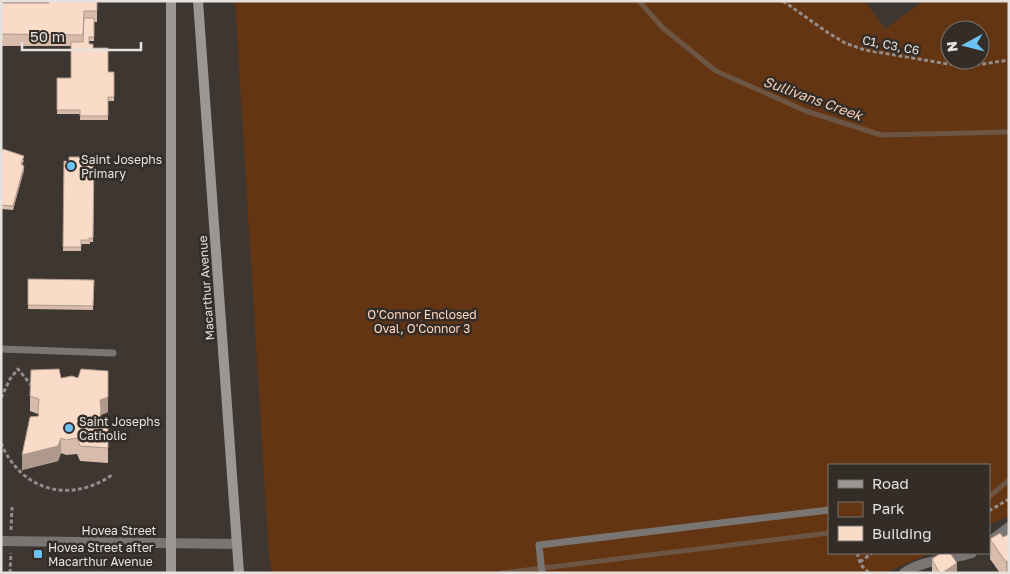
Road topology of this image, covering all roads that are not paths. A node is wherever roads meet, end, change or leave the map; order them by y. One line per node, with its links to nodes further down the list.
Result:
1 (171, 1): 9 (main road)
2 (198, 1): 10 (main road, Macarthur Avenue)
3 (1, 349): 4 (lane)
4 (112, 353)
5 (828, 510): 12 (lane)
6 (1009, 528): 8 (street)
7 (1, 541): 9 (street, Hovea Street)
8 (990, 541)
9 (171, 543): 10 (street, Hovea Street); 13 (main road)
10 (237, 544): 14 (main road, Macarthur Avenue)
11 (967, 554): 15 (street)
12 (542, 572)
13 (171, 573)
14 (239, 573)
15 (904, 573)

